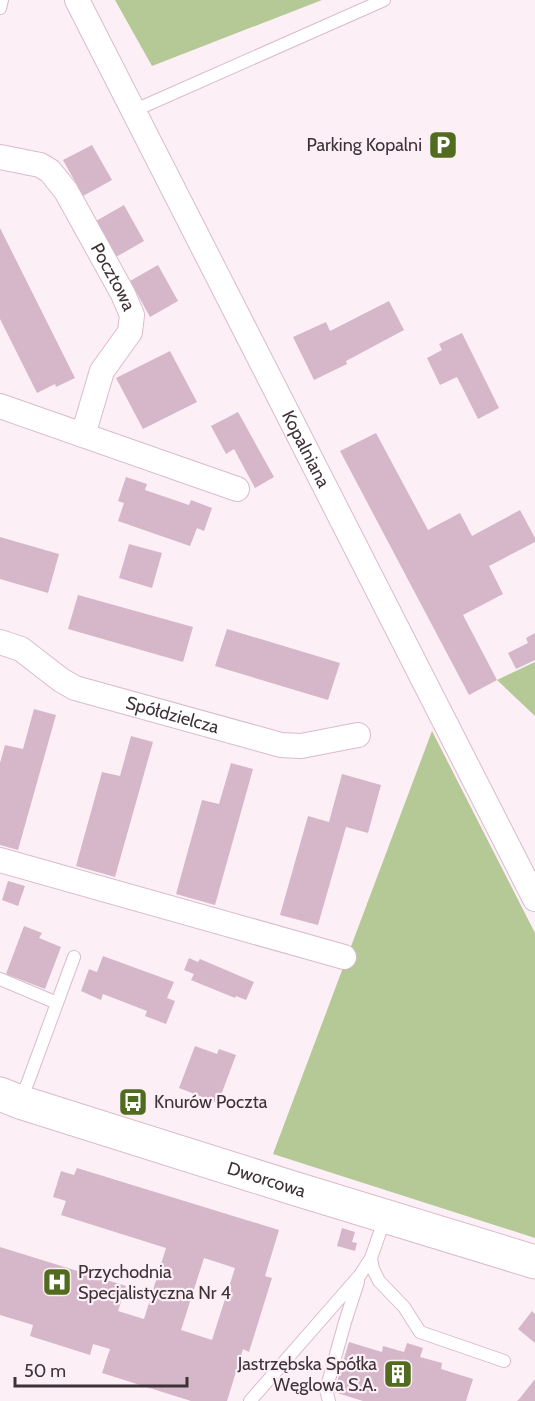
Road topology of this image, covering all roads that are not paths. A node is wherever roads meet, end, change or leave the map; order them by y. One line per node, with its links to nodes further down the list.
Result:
1 (2, 0): 4 (lane)
2 (77, 0): 5 (street, Kopalniana)
3 (384, 0): 5 (lane)
4 (0, 8)
5 (133, 111): 13 (street, Kopalniana)
6 (0, 157): 8 (street, Pocztowa)
7 (0, 406): 8 (street)
8 (83, 435): 9 (street)
9 (237, 489)
10 (0, 642): 11 (street, Spółdzielcza)
11 (358, 735)
12 (0, 860): 15 (street)
13 (535, 899)
14 (74, 957): 17 (lane)
15 (344, 957)
16 (0, 979): 17 (lane)
17 (57, 1003): 18 (lane)
18 (10, 1098): 19 (main road, Dworcowa)
19 (386, 1215): 20 (lane); 21 (main road, Dworcowa)
20 (371, 1258): 22 (lane); 23 (lane)
21 (535, 1262)
22 (360, 1275): 24 (lane); 25 (lane)
23 (504, 1361)
24 (251, 1401)
25 (329, 1401)

